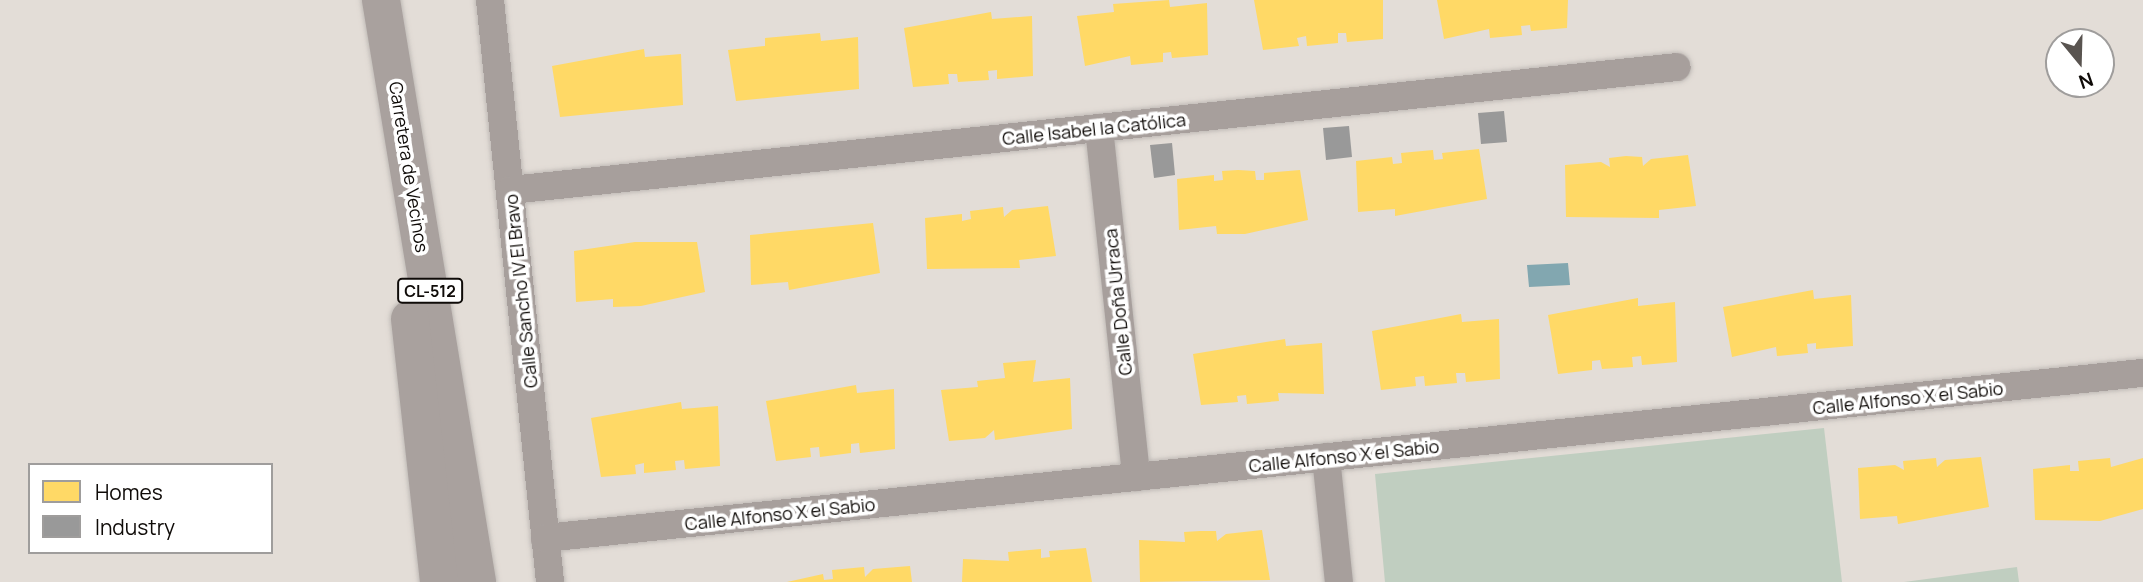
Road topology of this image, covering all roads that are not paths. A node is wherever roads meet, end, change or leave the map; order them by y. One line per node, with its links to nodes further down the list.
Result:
1 (376, 0): 10 (main road, Carretera de Vecinos / CL-512)
2 (382, 0): 12 (main road, Carretera de Vecinos / CL-512)
3 (490, 0): 6 (street, Calle Sancho IV El Bravo)
4 (1677, 68): 5 (street, Calle Isabel la Católica)
5 (1099, 128): 6 (street, Calle Isabel la Católica); 9 (street, Calle Doña Urraca)
6 (511, 190): 11 (street, Calle Sancho IV El Bravo)
7 (2143, 373): 8 (street, Calle Alfonso X el Sabio)
8 (1326, 457): 9 (street, Calle Alfonso X el Sabio); 16 (street)
9 (1136, 477): 11 (street, Calle Alfonso X el Sabio)
10 (432, 518): 13 (main road, Carretera de Vecinos / CL-512); 14 (main road)
11 (545, 538): 15 (street, Calle Sancho IV El Bravo)
12 (477, 571)
13 (439, 582)
14 (452, 582)
15 (550, 582)
16 (1339, 582)

